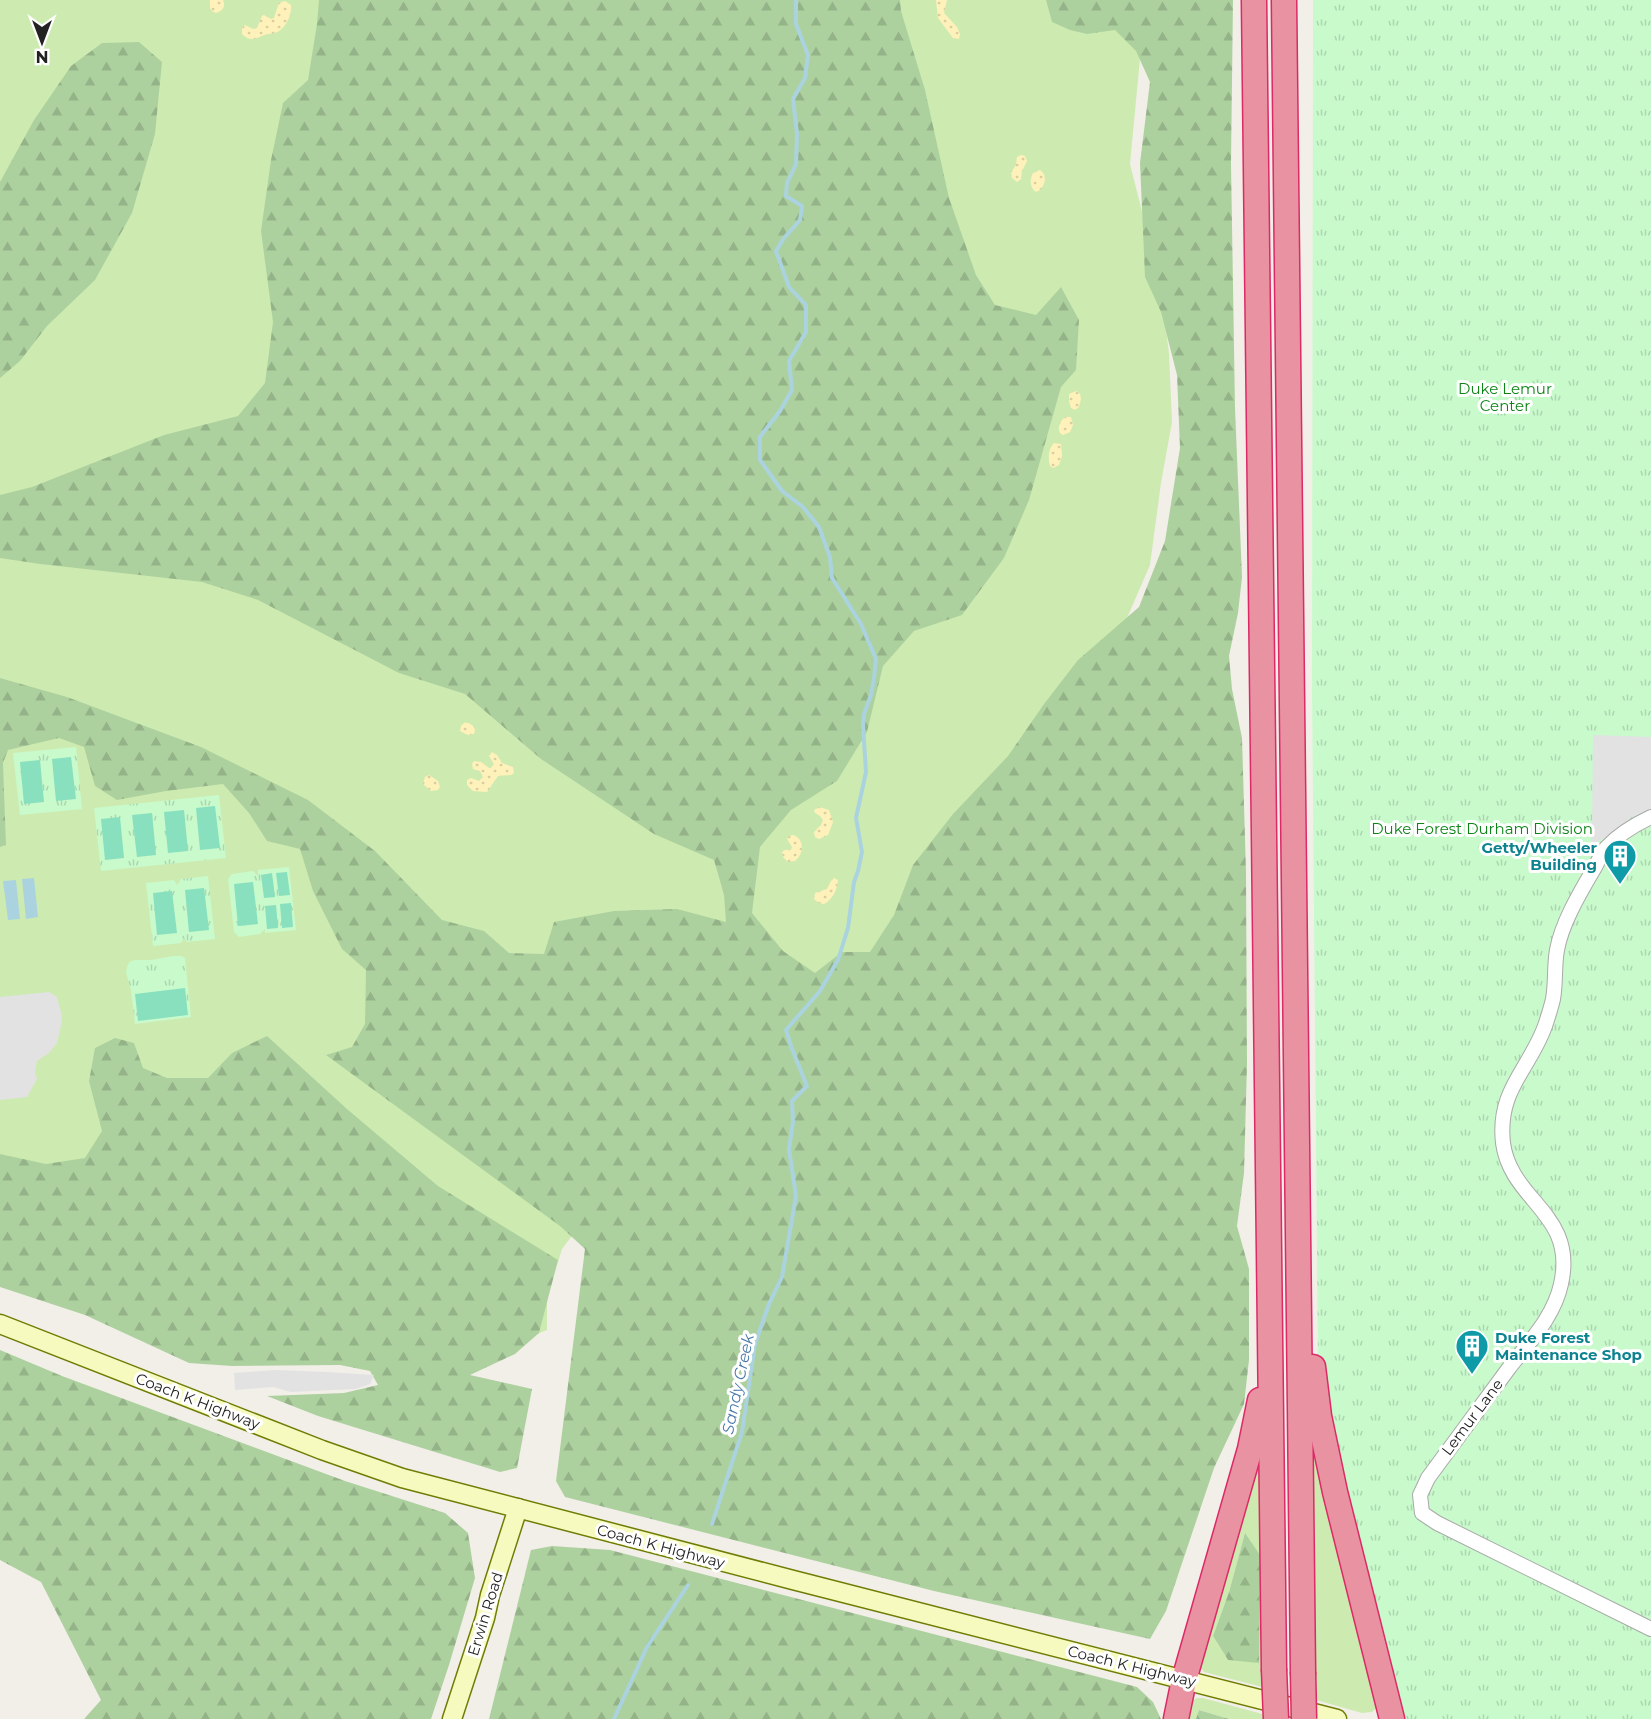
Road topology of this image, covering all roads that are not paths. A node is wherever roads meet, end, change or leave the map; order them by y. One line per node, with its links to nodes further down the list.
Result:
1 (1254, 0): 4 (highway)
2 (1284, 0): 5 (highway)
3 (1651, 817): 8 (street, Lemur Lane)
4 (1269, 1242): 9 (highway); 12 (highway, bridge)
5 (1299, 1301): 13 (highway, bridge); 15 (highway)
6 (0, 1324): 7 (main road, Coach K Highway)
7 (518, 1508): 9 (main road, Coach K Highway); 10 (main road, Erwin Road)
8 (1651, 1629)
9 (1184, 1680): 11 (highway); 14 (main road, Coach K Highway)
10 (452, 1719)
11 (1176, 1719)
12 (1275, 1719)
13 (1304, 1719)
14 (1337, 1719)
15 (1392, 1719)

